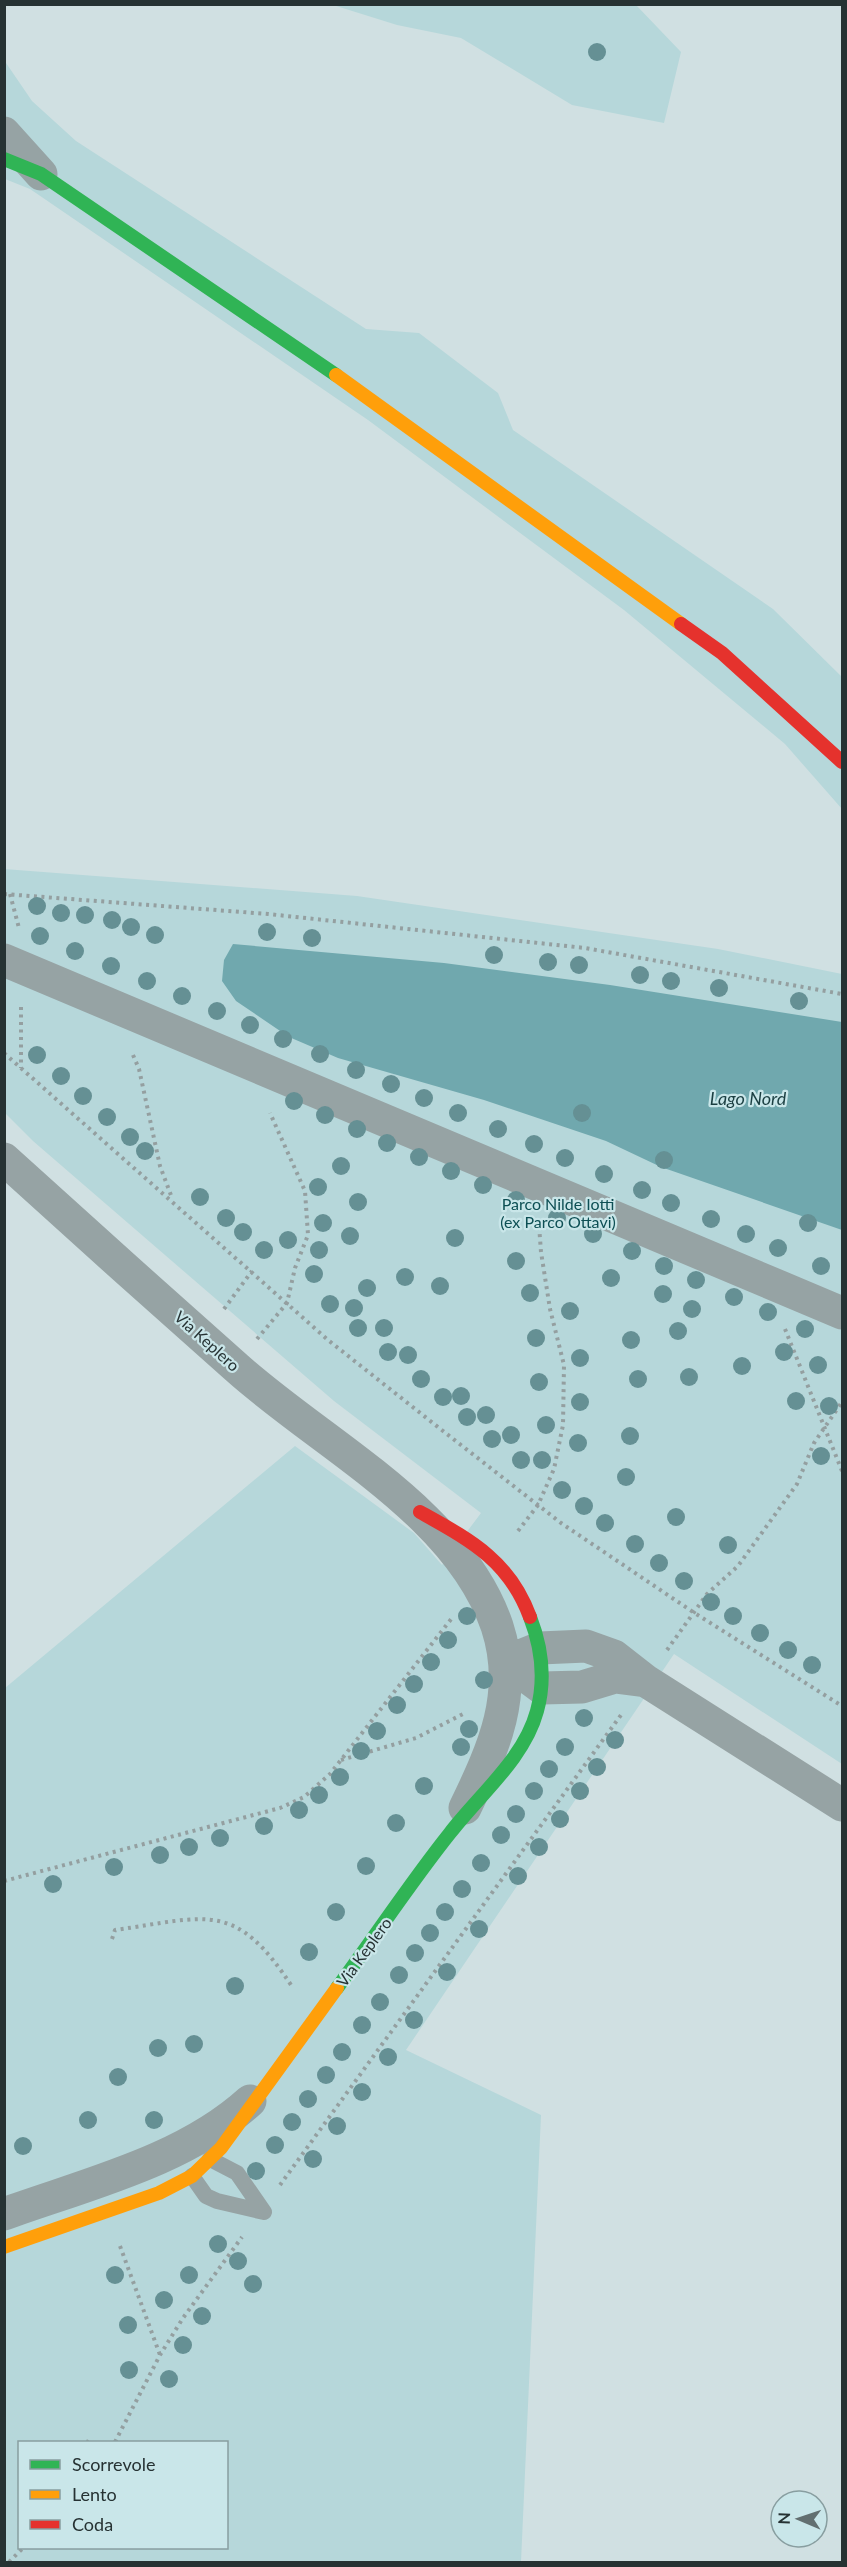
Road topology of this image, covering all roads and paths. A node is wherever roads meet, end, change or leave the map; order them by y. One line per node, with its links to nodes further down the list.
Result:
1 (4, 133): 3 (street)
2 (4, 159): 3 (street)
3 (41, 174): 4 (street)
4 (843, 762)
5 (4, 894): 7 (path)
6 (11, 963): 8 (street); 11 (path)
7 (843, 993)
8 (112, 1005): 10 (street); 14 (path)
9 (4, 1053): 11 (path)
10 (245, 1061): 13 (street); 17 (path)
11 (21, 1069): 14 (path)
12 (4, 1159): 19 (street, Via Keplero)
13 (536, 1185): 16 (street); 23 (path)
14 (172, 1200): 15 (path)
15 (252, 1272): 17 (path); 19 (path)
16 (762, 1279): 18 (street); 22 (path)
17 (287, 1303): 20 (path); 23 (path)
18 (843, 1313)
19 (206, 1340): 20 (street, Via Keplero)
20 (238, 1369): 24 (street, Via Keplero)
21 (843, 1402): 25 (path)
22 (843, 1471)
23 (538, 1505): 24 (path); 25 (path)
24 (486, 1573): 26 (street, Via Keplero); 27 (street, Via Keplero); 32 (path)
25 (693, 1612): 28 (path); 31 (path)
26 (540, 1648): 27 (street); 28 (street); 29 (street, Via Keplero)
27 (505, 1662): 29 (street); 30 (street, Via Keplero)
28 (646, 1681): 29 (street); 33 (street); 41 (path)
29 (542, 1688): 34 (street, Via Keplero)
30 (503, 1696): 32 (path); 34 (street, Via Keplero)
31 (843, 1706)
32 (341, 1760): 35 (path)
33 (843, 1805)
34 (460, 1818): 37 (street, Via Keplero)
35 (4, 1881)
36 (112, 1939): 37 (path)
37 (312, 2023): 38 (street, Via Keplero)
38 (267, 2085): 39 (street, Via Keplero); 42 (street, Via Keplero)
39 (210, 2159): 40 (street, Via Keplero); 40 (lane)
40 (192, 2176): 44 (street, Via Keplero)
41 (276, 2191)
42 (4, 2214)
43 (248, 2229): 45 (path)
44 (4, 2247)
45 (116, 2441)
46 (21, 2549): 47 (path)
47 (9, 2562)

